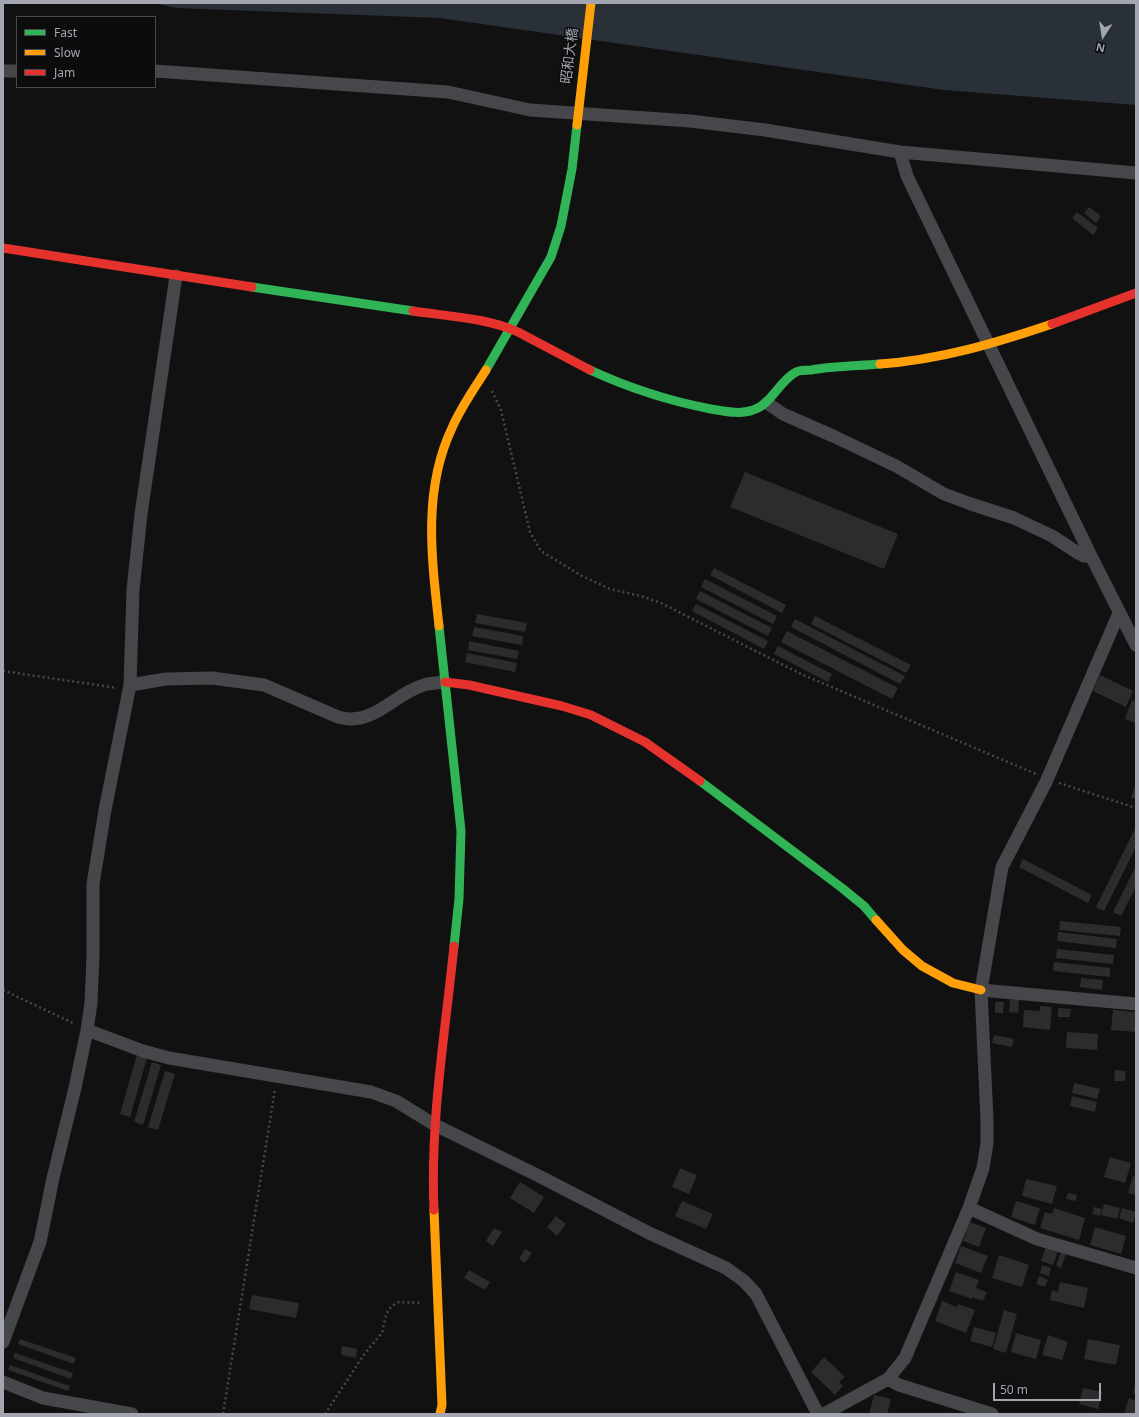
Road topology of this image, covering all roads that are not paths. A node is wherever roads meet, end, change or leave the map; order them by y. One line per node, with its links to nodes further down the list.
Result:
1 (591, 3): 5 (street, 昭和大橋)
2 (3, 71): 3 (street)
3 (16, 71)
4 (156, 71): 5 (street)
5 (578, 113): 6 (street); 11 (street, 昭和大橋)
6 (900, 152): 7 (street); 12 (street)
7 (1136, 173)
8 (3, 248): 9 (street)
9 (176, 276): 11 (street); 18 (street)
10 (1136, 293): 12 (street)
11 (510, 329): 13 (street); 17 (street, 昭和大橋)
12 (988, 344): 13 (street); 14 (street)
13 (767, 403): 14 (street)
14 (1091, 556): 15 (street)
15 (1119, 613): 16 (street); 19 (street)
16 (1136, 646)
17 (446, 682): 18 (street); 19 (street); 22 (street, 昭和大橋)
18 (129, 687): 21 (street)
19 (981, 990): 20 (street); 23 (street)
20 (1136, 1004)
21 (87, 1030): 22 (street); 25 (street)
22 (435, 1125): 30 (street, 昭和大橋); 31 (street)
23 (969, 1208): 24 (street); 26 (street)
24 (1136, 1268)
25 (3, 1342)
26 (888, 1379): 28 (street); 32 (street)
27 (3, 1382): 29 (street)
28 (964, 1410): 33 (street)
29 (132, 1414)
30 (440, 1414)
31 (818, 1414)
32 (824, 1414)
33 (992, 1414)

